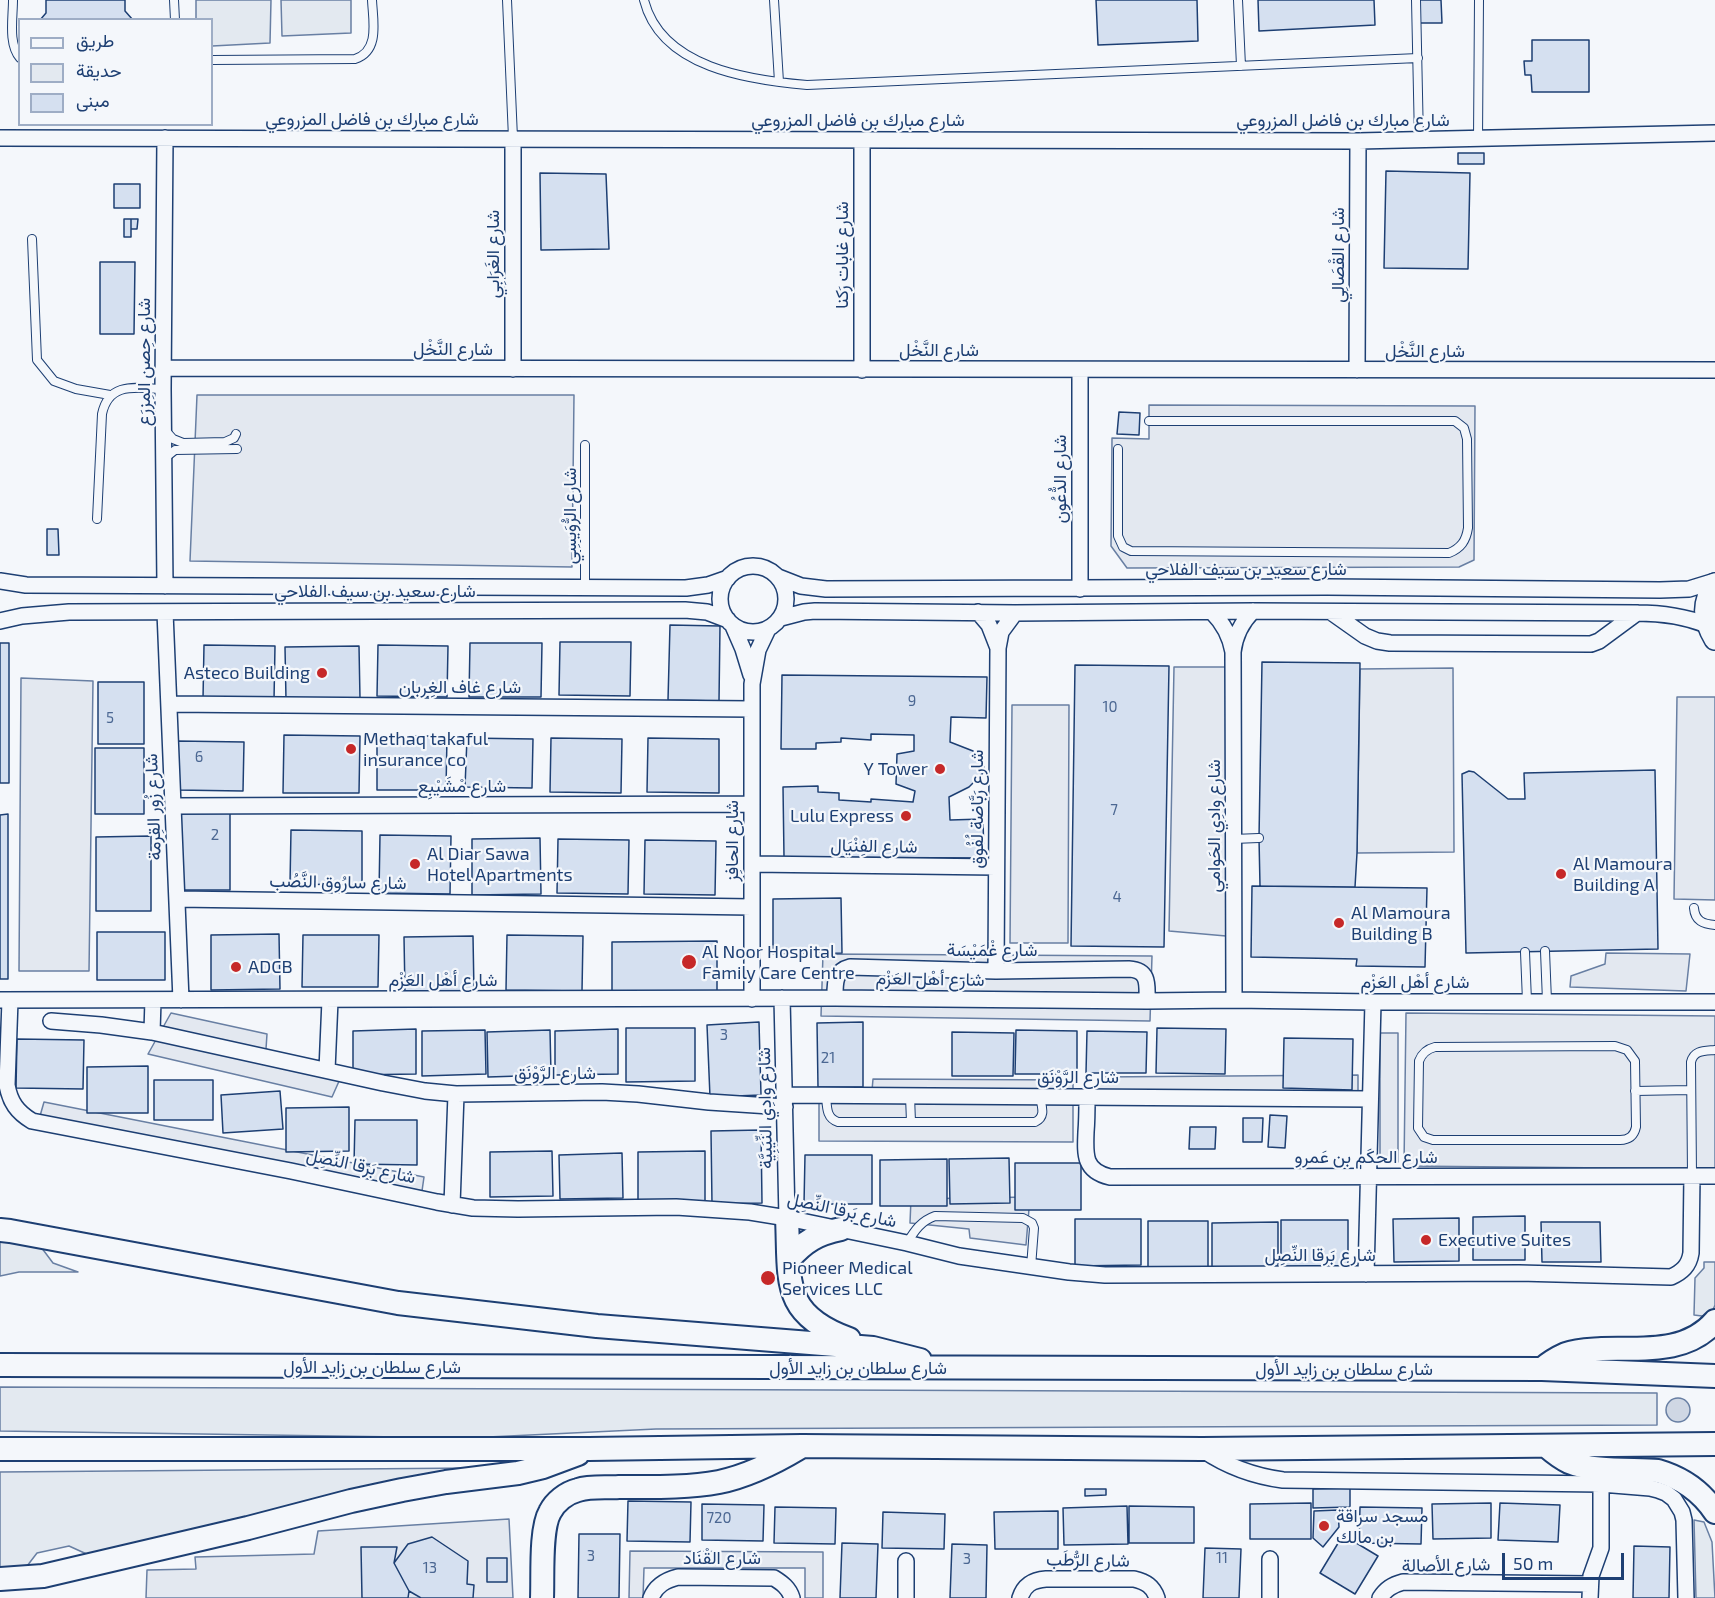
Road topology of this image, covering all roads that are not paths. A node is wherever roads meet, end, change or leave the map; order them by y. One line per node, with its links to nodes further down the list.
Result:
1 (13, 0): 11 (lane)
2 (174, 0): 10 (lane)
3 (372, 0): 13 (lane)
4 (507, 0): 19 (lane)
5 (644, 0): 15 (lane)
6 (774, 0): 15 (lane)
7 (1238, 0): 14 (lane)
8 (1416, 0): 12 (lane)
9 (1479, 0): 20 (lane)
10 (175, 18)
11 (18, 55)
12 (1418, 58): 14 (lane); 22 (lane)
13 (213, 60)
14 (1241, 66): 15 (lane)
15 (778, 82)
16 (1715, 133): 20 (street, شارع مبارك بن فاضل المزروعي)
17 (0, 138): 18 (street, شارع مبارك بن فاضل المزروعي)
18 (165, 138): 19 (street, شارع مبارك بن فاضل المزروعي); 25 (street, شارع حِصن المِزرَع)
19 (513, 138): 21 (street, شارع مبارك بن فاضل المزروعي); 26 (street, شارع الغَرَابِي)
20 (1478, 139): 22 (street, شارع مبارك بن فاضل المزروعي)
21 (862, 140): 23 (street, شارع مبارك بن فاضل المزروعي); 27 (street, شارع غابات رَكنا)
22 (1419, 140): 23 (street, شارع مبارك بن فاضل المزروعي)
23 (1358, 141): 29 (street, شارع القْصَالِي)
24 (32, 239): 32 (lane)
25 (164, 368): 26 (street, شارع النَّخْل); 31 (street, شارع حِصن المِزرَع)
26 (513, 369): 27 (street, شارع النَّخْل)
27 (862, 370): 28 (street, شارع النَّخْل)
28 (1080, 370): 29 (street, شارع النَّخْل); 49 (street, شارع الدُّعُون)
29 (1357, 370): 30 (street, شارع النَّخْل)
30 (1715, 370)
31 (163, 388): 32 (lane); 34 (street, شارع حِصن المِزرَع)
32 (110, 395): 40 (lane)
33 (1149, 421): 38 (lane)
34 (163, 426): 35 (lane); 39 (street, شارع حِصن المِزرَع)
35 (236, 434)
36 (585, 445): 47 (lane, شارع الرُّوَيسِي)
37 (237, 449): 39 (lane)
38 (1118, 449)
39 (163, 465): 46 (street, شارع حِصن المِزرَع)
40 (97, 519)
41 (778, 577): 42 (street); 49 (street, شارع سعيد بن سيف الفلاحي); 59 (street)
42 (728, 578): 47 (street, شارع سعيد بن سيف الفلاحي); 61 (street)
43 (0, 581): 45 (street, شارع سعيد بن سيف الفلاحي)
44 (1715, 583): 49 (street, شارع سعيد بن سيف الفلاحي); 63 (main road)
45 (26, 585): 46 (street, شارع سعيد بن سيف الفلاحي); 48 (street, شارع سعيد بن سيف الفلاحي)
46 (165, 586): 47 (street, شارع سعيد بن سيف الفلاحي)
47 (585, 587)
48 (0, 589)
49 (1080, 589)
50 (1253, 611): 54 (street); 55 (street); 65 (street, شارع وادِي الحَوامي)
51 (0, 612): 58 (street, شارع سعيد بن سيف الفلاحي)
52 (165, 612): 58 (street, شارع سعيد بن سيف الفلاحي); 61 (street, شارع سعيد بن سيف الفلاحي); 67 (street, شارع زُور القِرمة)
53 (978, 612): 57 (street); 59 (street); 64 (street, شارع رَبَّاضة لُفُوق)
54 (1212, 612): 57 (street); 65 (street, شارع وادِي الحَوامي)
55 (1331, 612): 56 (street); 56 (street)
56 (1637, 612): 63 (street)
57 (1015, 613): 64 (street, شارع رَبَّاضة لُفُوق)
58 (22, 616): 60 (street, شارع سعيد بن سيف الفلاحي)
59 (781, 618): 62 (street)
60 (0, 621)
61 (730, 623): 62 (street); 66 (street, شارع الحافِز)
62 (768, 629): 66 (street, شارع الحافِز)
63 (1711, 632)
64 (998, 648): 74 (street, شارع رَبَّاضة لُفُوق)
65 (1233, 651): 72 (street, شارع وادِي الحَوامي)
66 (752, 684): 68 (street, شارع الحافِز)
67 (169, 704): 68 (street, شارع غاف الغِربان); 70 (street, شارع زُور القِرمة)
68 (752, 709): 69 (street, شارع الحافِز)
69 (752, 804): 70 (street, شارع مْشَيْبِع); 73 (street, شارع الحافِز)
70 (173, 806): 75 (street, شارع زُور القِرمة)
71 (1259, 838): 72 (lane)
72 (1233, 839): 89 (street, شارع وادِي الحَوامي)
73 (752, 864): 74 (street, شارع الفِنْيَال); 76 (street, شارع الحافِز)
74 (996, 867): 81 (street, شارع رَبَّاضة لُفُوق)
75 (177, 899): 76 (street, شارع سارُوق النَّصُب); 87 (street, شارع زُور القِرمة)
76 (752, 907): 84 (street, شارع الحافِز)
77 (1694, 908): 78 (lane)
78 (1715, 925)
79 (1545, 951): 92 (lane)
80 (1525, 952): 91 (lane)
81 (996, 971): 83 (street, شارع غْمَيْسَة); 90 (street, شارع غْمَيْسَة)
82 (782, 998): 83 (street, شارع أهْل العَزْم); 84 (street, شارع أهْل العَزْم); 107 (street, شارع وادِي النِّيَبِيَّة)
83 (834, 998): 90 (street, شارع أهْل العَزْم)
84 (752, 999): 88 (street, شارع أهْل العَزْم)
85 (5, 1000): 86 (street, شارع أهْل العَزْم); 112 (street, شارع بَرقا النِّصِل)
86 (153, 1000): 87 (street, شارع أهْل العَزْم); 96 (street)
87 (181, 1000): 88 (street, شارع أهْل العَزْم)
88 (330, 1000): 98 (street)
89 (1234, 1000): 90 (street, شارع أهْل العَزْم); 93 (street, شارع أهْل العَزْم)
90 (1147, 1001)
91 (1527, 1001): 92 (street, شارع أهْل العَزْم); 93 (street, شارع أهْل العَزْم)
92 (1547, 1001): 94 (street, شارع أهْل العَزْم)
93 (1373, 1002): 106 (street)
94 (1715, 1002)
95 (51, 1021): 96 (street, شارع الرَّوْنَق)
96 (152, 1032): 98 (street, شارع الرَّوْنَق)
97 (1715, 1050): 99 (lane)
98 (327, 1070): 101 (street, شارع الرَّوْنَق)
99 (1690, 1090): 100 (lane); 109 (lane)
100 (1635, 1091): 100 (lane)
101 (456, 1094): 107 (street, شارع الرَّوْنَق); 112 (street)
102 (826, 1095): 103 (street, شارع الرَّوْنَق); 107 (street, شارع الرَّوْنَق); 108 (lane)
103 (910, 1096): 104 (street, شارع الرَّوْنَق); 108 (lane)
104 (1041, 1097): 105 (street, شارع الرَّوْنَق); 108 (lane)
105 (1087, 1097): 106 (street, شارع الرَّوْنَق); 110 (street, شارع الحكَم بن عَمرو)
106 (1370, 1099): 110 (street)
107 (785, 1101): 113 (street, شارع وادِي النِّيَبِيَّة)
108 (910, 1122)
109 (1692, 1175): 110 (street, شارع الحكَم بن عَمرو); 111 (street, شارع الحكَم بن عَمرو); 119 (street, شارع بَرقا النِّصِل)
110 (1368, 1176): 119 (street)
111 (1715, 1176)
112 (452, 1205): 113 (street, شارع بَرقا النِّصِل)
113 (787, 1218): 115 (street, شارع بَرقا النِّصِل); 117 (main road)
114 (3, 1229): 121 (main road)
115 (841, 1229): 116 (street, شارع بَرقا النِّصِل); 117 (main road)
116 (907, 1243): 118 (street, شارع بَرقا النِّصِل); 118 (lane)
117 (789, 1259): 121 (main road)
118 (1031, 1267): 119 (street, شارع بَرقا النِّصِل)
119 (1366, 1274)
120 (1715, 1321): 124 (main road)
121 (873, 1348): 123 (main road)
122 (0, 1365): 123 (main road, شارع سلطان بن زايد الأول)
123 (951, 1368): 124 (main road, شارع سلطان بن زايد الأول)
124 (1542, 1369): 125 (main road, شارع سلطان بن زايد الأول)
125 (1715, 1376)
126 (1715, 1444): 128 (main road)
127 (802, 1446): 130 (main road); 131 (main road); 140 (main road)
128 (1546, 1446): 131 (main road); 133 (main road)
129 (0, 1449): 130 (main road)
130 (589, 1449): 136 (main road)
131 (1202, 1449): 132 (street)
132 (1601, 1484): 138 (street); 148 (street)
133 (1715, 1512)
134 (1270, 1559): 146 (street)
135 (906, 1561): 143 (street)
136 (43, 1576): 137 (main road); 139 (main road)
137 (0, 1579)
138 (1590, 1591): 147 (street, شارع الأصالة)
139 (0, 1596)
140 (543, 1598)
141 (651, 1598): 142 (street, شارع القْنَاد)
142 (792, 1598)
143 (906, 1598)
144 (1020, 1598): 145 (street, شارع الرُّطَب)
145 (1157, 1598)
146 (1270, 1598)
147 (1380, 1598)
148 (1686, 1598)

